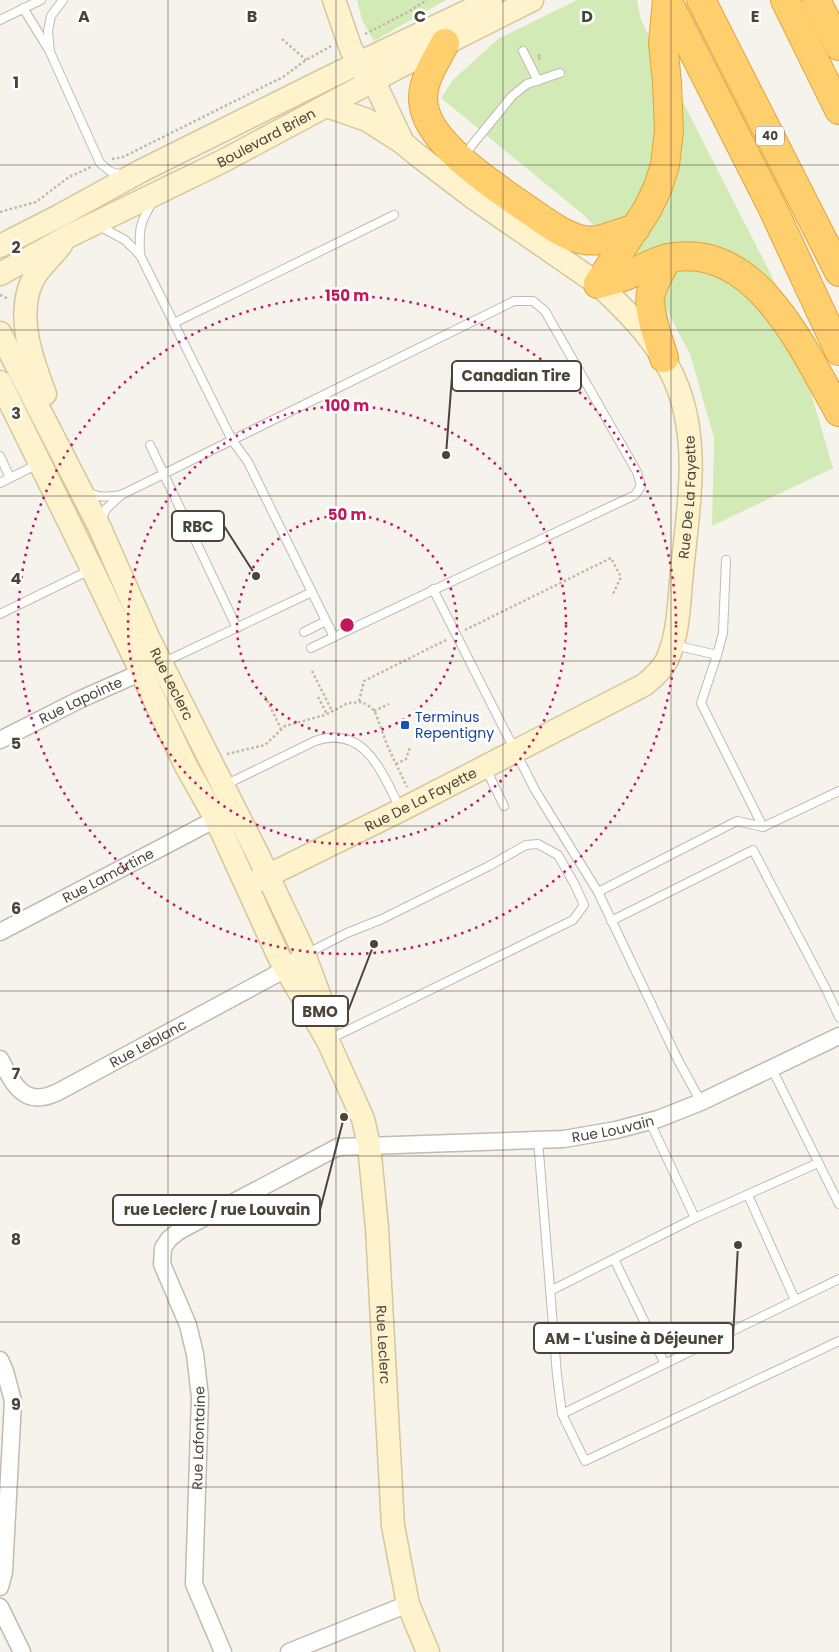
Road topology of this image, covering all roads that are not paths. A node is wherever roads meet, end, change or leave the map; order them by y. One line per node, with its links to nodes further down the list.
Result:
1 (16, 0): 11 (lane)
2 (41, 0): 11 (lane)
3 (63, 0): 16 (lane)
4 (334, 0): 17 (street, Rue De La Fayette)
5 (491, 0): 17 (street, Boulevard Brien)
6 (532, 0): 13 (street, Boulevard Brien)
7 (667, 0): 29 (highway); 39 (highway)
8 (701, 0): 34 (highway, 40)
9 (785, 0): 22 (highway)
10 (816, 0): 14 (highway)
11 (22, 8): 12 (lane); 16 (lane)
12 (0, 20)
13 (445, 43): 20 (street, Boulevard Brien); 24 (highway)
14 (839, 46)
15 (523, 51): 19 (lane)
16 (50, 52): 25 (lane)
17 (359, 64): 20 (street, Rue De La Fayette); 25 (street, Boulevard Brien)
18 (560, 73): 19 (lane)
19 (538, 81): 24 (lane)
20 (372, 82): 21 (street, Boulevard Brien); 23 (street, Rue De La Fayette)
21 (327, 106): 23 (street); 26 (street, Boulevard Brien)
22 (839, 110)
23 (404, 143): 36 (street, Rue De La Fayette)
24 (461, 158): 29 (highway)
25 (141, 171): 31 (street, Boulevard Brien)
26 (157, 194): 28 (street, Boulevard Brien); 32 (lane)
27 (394, 215): 37 (lane)
28 (96, 224): 30 (street, Boulevard Brien); 32 (lane)
29 (636, 228): 36 (highway)
30 (69, 236): 35 (street, Boulevard Brien); 45 (street)
31 (0, 246)
32 (140, 255): 37 (lane)
33 (668, 258): 36 (highway); 40 (highway); 42 (highway)
34 (839, 272)
35 (0, 274)
36 (598, 284): 40 (street, Rue De La Fayette)
37 (174, 323): 43 (lane)
38 (0, 333): 45 (street, Rue Leclerc)
39 (839, 351)
40 (664, 358): 63 (street, Rue De La Fayette)
41 (0, 382): 47 (street, Rue Leclerc)
42 (839, 412)
43 (232, 440): 48 (lane); 56 (lane); 57 (lane)
44 (150, 445): 48 (lane)
45 (61, 450): 51 (street, Rue Leclerc)
46 (0, 456): 49 (lane)
47 (40, 463): 49 (lane); 55 (street, Rue Leclerc)
48 (164, 474): 52 (lane); 60 (lane)
49 (10, 478): 50 (lane)
50 (0, 483)
51 (79, 487): 52 (lane); 53 (street, Rue Leclerc)
52 (121, 495): 53 (lane)
53 (99, 526): 66 (street, Rue Leclerc)
54 (726, 560): 65 (lane)
55 (92, 569): 58 (lane); 67 (street, Rue Leclerc)
56 (434, 589): 62 (lane); 69 (lane)
57 (312, 592): 59 (lane); 60 (lane)
58 (0, 614)
59 (326, 621): 61 (lane); 62 (lane)
60 (237, 628): 66 (lane)
61 (304, 632)
62 (334, 637): 64 (lane)
63 (672, 644): 65 (lane); 69 (street, Rue De La Fayette)
64 (311, 648)
65 (717, 655): 76 (lane)
66 (162, 663): 67 (street, Rue Lapointe); 71 (street, Rue Leclerc)
67 (141, 672): 68 (street, Rue Lapointe); 71 (street, Rue Leclerc)
68 (0, 740)
69 (515, 752): 70 (street, Rue De La Fayette); 79 (lane)
70 (484, 767): 73 (lane); 74 (street, Rue De La Fayette)
71 (213, 790): 74 (lane); 75 (street, Rue Leclerc); 77 (street, Rue Leclerc)
72 (839, 791): 76 (lane)
73 (504, 806)
74 (401, 810): 77 (street, Rue De La Fayette)
75 (216, 819): 78 (street, Rue Leclerc); 81 (street, Rue Lamartine)
76 (763, 827): 79 (lane)
77 (268, 875): 78 (street, Rue De La Fayette); 82 (street, Rue Leclerc)
78 (246, 886): 83 (street, Rue Leclerc)
79 (598, 892): 80 (lane)
80 (612, 921): 84 (lane); 89 (lane)
81 (0, 932)
82 (304, 955): 83 (street, Rue Leblanc); 86 (street, Rue Leclerc); 86 (lane)
83 (285, 968): 86 (street, Rue Leclerc); 87 (street, Rue Leblanc)
84 (839, 1017)
85 (839, 1036): 88 (street, Rue Louvain)
86 (328, 1041): 92 (street, Rue Leclerc)
87 (0, 1059)
88 (771, 1067): 89 (street, Rue Louvain); 93 (lane)
89 (701, 1102): 90 (street, Rue Louvain)
90 (650, 1122): 91 (street, Rue Louvain); 96 (lane)
91 (538, 1140): 92 (street, Rue Louvain); 99 (lane)
92 (369, 1145): 106 (street, Rue Leclerc); 109 (street, Rue Lafontaine)
93 (818, 1163): 94 (lane); 95 (lane)
94 (748, 1195): 96 (lane); 100 (lane)
95 (839, 1204)
96 (695, 1218): 97 (lane)
97 (614, 1259): 99 (lane); 103 (lane)
98 (839, 1279): 100 (lane)
99 (550, 1291): 104 (lane)
100 (795, 1300): 103 (lane)
101 (839, 1341): 104 (lane)
102 (0, 1360): 105 (street)
103 (665, 1364): 104 (lane)
104 (562, 1414)
105 (0, 1587)
106 (408, 1604): 110 (street); 111 (street, Rue Leclerc)
107 (0, 1607): 108 (street)
108 (22, 1652)
109 (223, 1652)
110 (289, 1652)
111 (428, 1652)

